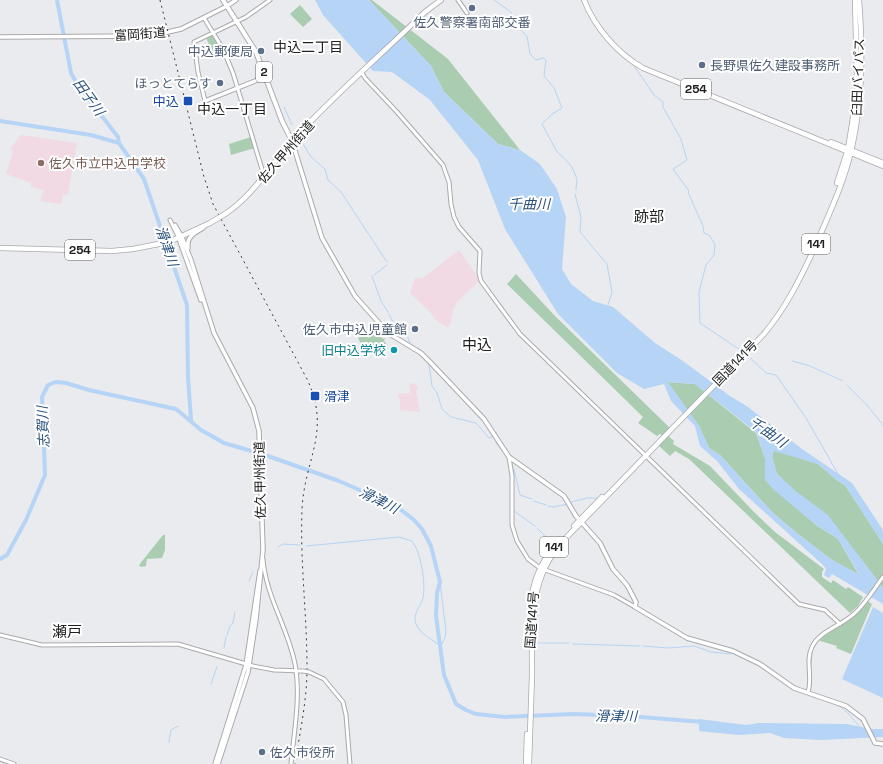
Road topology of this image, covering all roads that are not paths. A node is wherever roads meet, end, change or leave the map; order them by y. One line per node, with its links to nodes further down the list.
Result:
1 (223, 0): 8 (main road, 2)
2 (236, 0): 8 (main road, 富岡街道)
3 (270, 0): 11 (street)
4 (441, 0): 14 (highway, 佐久甲州街道 / 254)
5 (458, 0): 9 (street)
6 (584, 0): 19 (highway, 254)
7 (857, 0): 19 (highway, 臼田バイパス / 141)
8 (227, 6): 10 (main road, 富岡街道); 11 (main road, 2)
9 (467, 13)
10 (204, 18): 12 (street); 13 (main road, 富岡街道)
11 (237, 22): 12 (street); 15 (main road, 2)
12 (213, 33): 16 (street); 17 (street)
13 (0, 37)
14 (363, 72): 18 (highway, 佐久甲州街道 / 254); 29 (street)
15 (266, 77): 16 (main road); 18 (main road, 2)
16 (238, 88): 17 (main road); 22 (street)
17 (206, 101)
18 (292, 141): 22 (highway, 佐久甲州街道 / 254); 30 (main road)
19 (849, 151): 20 (highway); 21 (highway); 29 (highway, 国道141号 / 141)
20 (883, 163)
21 (883, 166)
22 (264, 176): 24 (highway, 佐久甲州街道 / 254, bridge)
23 (170, 221): 25 (street)
24 (209, 223): 25 (highway, 佐久甲州街道 / 254); 27 (main road)
25 (180, 236): 26 (highway, 254); 27 (main road, 佐久甲州街道); 28 (main road, 佐久甲州街道)
26 (0, 248)
27 (191, 260): 28 (main road, 佐久甲州街道)
28 (206, 311): 32 (main road, 佐久甲州街道)
29 (646, 456): 31 (highway, 国道141号 / 141); 40 (street)
30 (509, 457): 31 (main road); 35 (street)
31 (580, 521): 35 (highway, 国道141号 / 141); 35 (highway, 国道141号 / 141); 39 (main road)
32 (262, 541): 33 (main road, 佐久甲州街道); 34 (main road, 佐久甲州街道)
33 (263, 550): 36 (main road, 佐久甲州街道); 38 (street)
34 (260, 566): 36 (street); 42 (main road, 佐久甲州街道)
35 (542, 569): 39 (street); 45 (highway, 国道141号 / 141)
36 (262, 574): 38 (street); 42 (main road, 佐久甲州街道)
37 (883, 577): 40 (street)
38 (267, 586): 43 (street)
39 (635, 607): 44 (main road)
40 (840, 624): 44 (street)
41 (0, 635): 42 (street)
42 (248, 665): 43 (street); 49 (main road, 佐久甲州街道); 50 (main road, 佐久甲州街道)
43 (296, 671): 51 (street); 52 (street, bridge)
44 (808, 692): 46 (main road)
45 (529, 728): 53 (highway, 国道141号 / 141); 54 (highway, 国道141号 / 141)
46 (883, 744)
47 (0, 759): 48 (street)
48 (14, 764)
49 (215, 764)
50 (218, 764)
51 (291, 764)
52 (350, 764)
53 (526, 764)
54 (529, 764)

